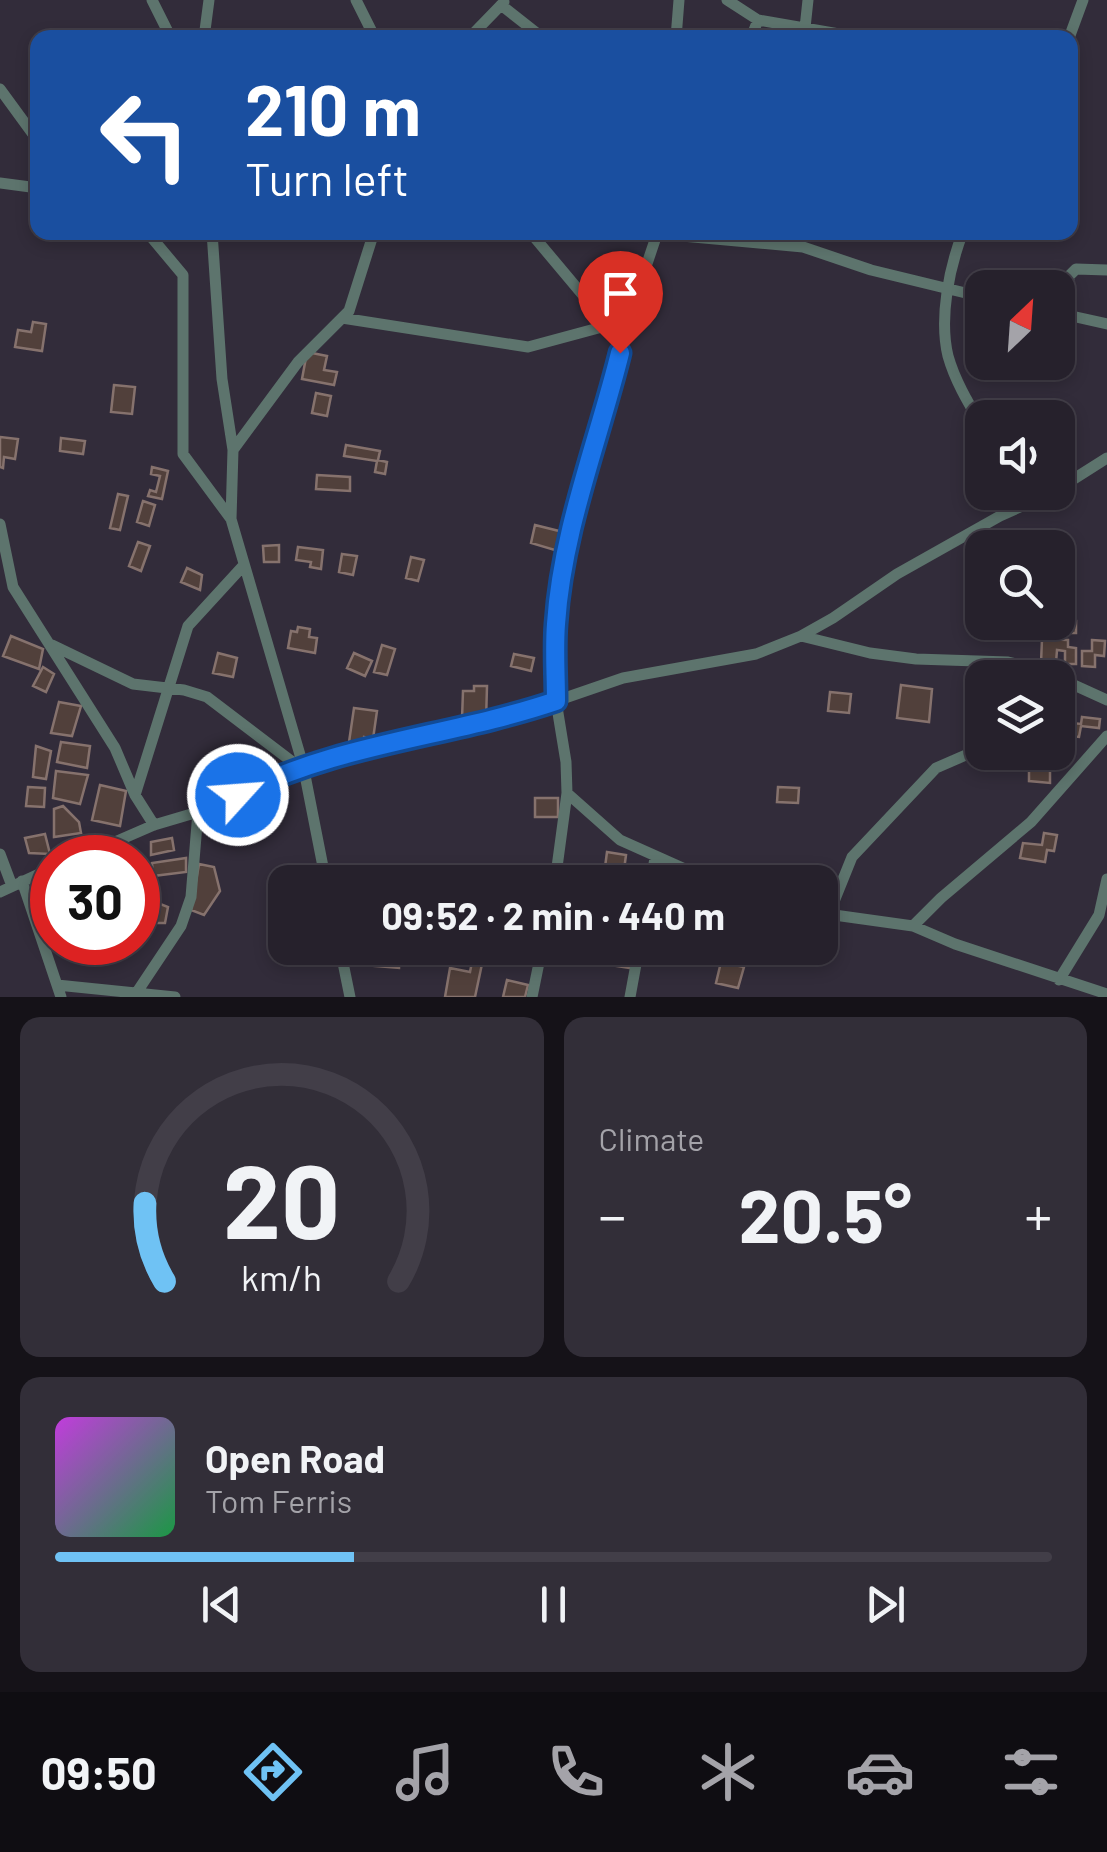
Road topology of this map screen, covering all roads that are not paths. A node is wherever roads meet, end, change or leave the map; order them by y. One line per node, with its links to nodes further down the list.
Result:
1 (152, 0): 11 (street)
2 (208, 0): 12 (street)
3 (356, 0): 13 (street)
4 (679, 0): 16 (street)
5 (727, 0): 9 (street)
6 (808, 0): 10 (street)
7 (1084, 0): 19 (street)
8 (504, 2): 14 (street); 15 (street)
9 (758, 20): 10 (street); 17 (street)
10 (805, 28): 18 (street)
11 (167, 30)
12 (205, 30)
13 (371, 30)
14 (477, 30)
15 (534, 30)
16 (677, 30)
17 (754, 30)
18 (816, 30)
19 (1072, 30)
20 (0, 89): 21 (street)
21 (30, 130)
22 (0, 183): 23 (street)
23 (30, 187)
24 (154, 240): 45 (street)
25 (213, 240): 41 (street)
26 (371, 240): 36 (street)
27 (537, 240): 39 (street)
28 (655, 240): 37 (street)
29 (751, 240): 33 (street)
30 (961, 240): 33 (street)
31 (1075, 270): 32 (street)
32 (1107, 270)
33 (948, 290): 34 (street); 40 (street)
34 (965, 294)
35 (1075, 317): 38 (street)
36 (342, 318): 39 (street); 41 (street)
37 (628, 320): 39 (street); 54 (street)
38 (1107, 324)
39 (608, 325)
40 (967, 400)
41 (233, 450): 45 (street)
42 (1107, 458): 43 (street)
43 (1075, 478)
44 (1008, 510): 48 (street)
45 (231, 518): 47 (street)
46 (0, 524): 49 (street)
47 (243, 566): 51 (street); 57 (street)
48 (800, 636): 50 (street); 54 (street)
49 (52, 645): 51 (street); 59 (street)
50 (965, 660)
51 (168, 689): 57 (street); 59 (street)
52 (1075, 689): 53 (street)
53 (1107, 700)
54 (556, 701): 57 (street); 58 (street)
55 (1107, 736): 73 (street)
56 (965, 755): 71 (street)
57 (301, 766): 60 (street); 65 (street)
58 (566, 793): 64 (street); 66 (street)
59 (135, 795): 61 (street)
60 (198, 812): 61 (street); 79 (street)
61 (154, 825): 62 (street)
62 (131, 835)
63 (0, 854): 70 (street)
64 (655, 858): 67 (street); 68 (street)
65 (322, 865)
66 (557, 865)
67 (654, 865)
68 (677, 865)
69 (1107, 879): 77 (street)
70 (11, 886): 78 (street)
71 (838, 886)
72 (838, 915): 73 (street)
73 (913, 926): 77 (street)
74 (343, 965): 82 (street)
75 (539, 965): 83 (street)
76 (636, 965): 84 (street)
77 (1059, 980): 80 (street)
78 (59, 991): 79 (street)
79 (137, 992): 81 (street)
80 (1107, 994)
81 (175, 997)
82 (350, 997)
83 (532, 997)
84 (630, 997)

